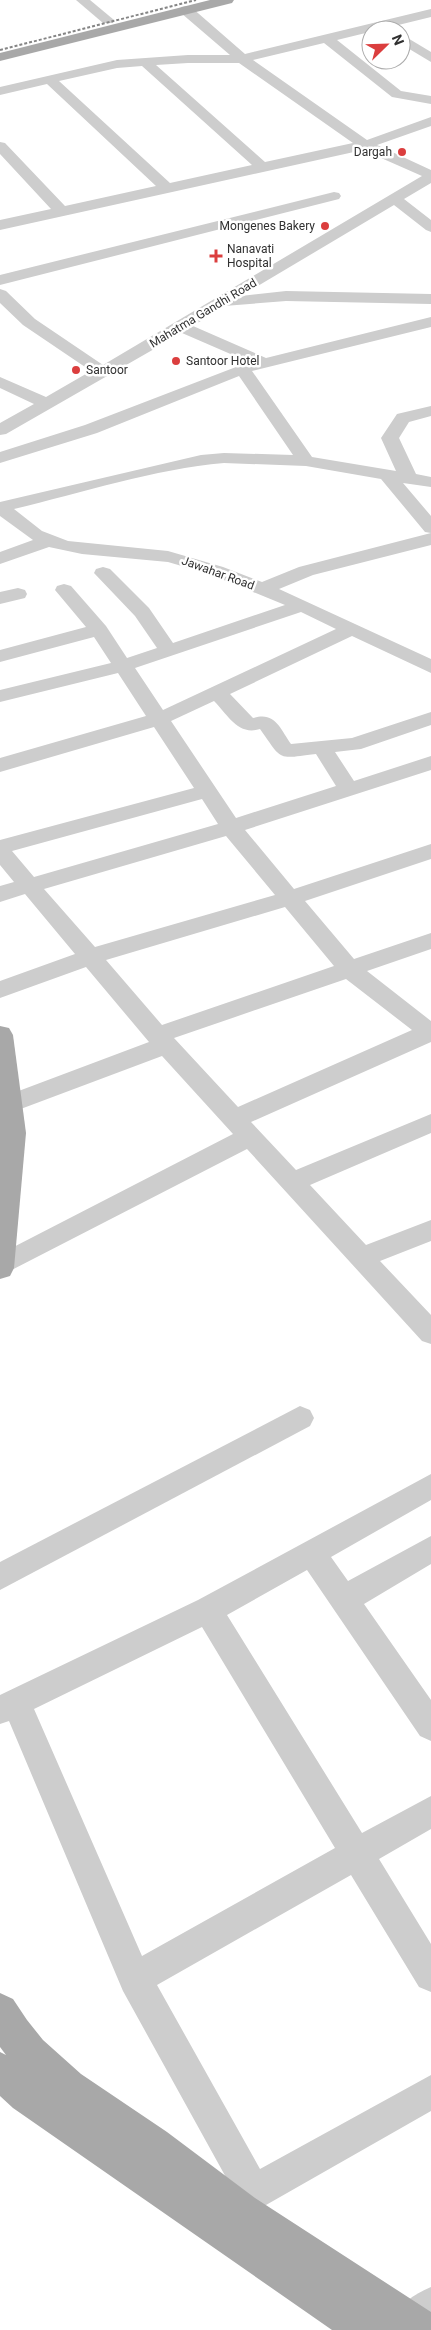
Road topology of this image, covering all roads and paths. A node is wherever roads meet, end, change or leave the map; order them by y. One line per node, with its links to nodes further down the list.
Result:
1 (82, 0): 5 (street)
2 (227, 0): 3 (main road)
3 (191, 6): 10 (main road); 11 (street)
4 (429, 8): 6 (street)
5 (108, 20)
6 (401, 20)
7 (361, 31): 8 (street)
8 (326, 38): 11 (street); 16 (street)
9 (411, 48): 13 (street)
10 (0, 57)
11 (242, 60): 12 (street); 18 (street)
12 (146, 63): 14 (street); 20 (street)
13 (430, 66)
14 (50, 80): 15 (street); 22 (street)
15 (0, 92)
16 (431, 100)
17 (431, 121): 18 (street)
18 (365, 144): 20 (street); 21 (street)
19 (0, 146): 25 (street)
20 (262, 167): 22 (street)
21 (431, 176): 24 (street, Mahatma Gandhi Road)
22 (166, 188): 25 (street)
23 (334, 196): 28 (street)
24 (394, 198): 27 (street); 31 (street, Mahatma Gandhi Road)
25 (61, 211): 26 (street)
26 (0, 225)
27 (431, 227)
28 (0, 280)
29 (0, 294): 36 (street)
30 (431, 299): 31 (street)
31 (218, 303): 33 (street, Mahatma Gandhi Road)
32 (431, 322): 34 (street)
33 (182, 327): 34 (street); 36 (street, Mahatma Gandhi Road)
34 (264, 363): 35 (street)
35 (242, 369): 41 (street); 42 (street)
36 (103, 372): 38 (street, Mahatma Gandhi Road)
37 (0, 382): 38 (street)
38 (46, 403): 40 (street, Mahatma Gandhi Road)
39 (431, 411): 44 (street)
40 (0, 430)
41 (0, 458)
42 (306, 461): 43 (street); 46 (street)
43 (387, 476): 44 (street); 47 (street)
44 (409, 480): 45 (street)
45 (431, 482)
46 (0, 507): 49 (street, Jawahar Road)
47 (431, 528)
48 (431, 540): 52 (street)
49 (49, 541): 50 (street); 52 (street, Jawahar Road)
50 (0, 558)
51 (103, 573): 57 (street)
52 (261, 589): 54 (street, Jawahar Road)
53 (64, 590): 56 (street)
54 (301, 606): 55 (street, Jawahar Road); 57 (street)
55 (351, 629): 60 (street, Jawahar Road); 61 (street)
56 (99, 630): 58 (street); 59 (street)
57 (168, 650): 59 (street)
58 (0, 656)
59 (122, 666): 62 (street); 64 (street)
60 (431, 667)
61 (217, 692): 64 (street); 65 (street)
62 (0, 696)
63 (431, 718): 65 (street)
64 (159, 719): 67 (street); 69 (street)
65 (321, 747): 68 (street)
66 (431, 763): 68 (street)
67 (0, 764)
68 (349, 789): 70 (street)
69 (208, 791): 70 (street); 71 (street)
70 (231, 827): 74 (street); 76 (street)
71 (0, 847)
72 (0, 851): 74 (street)
73 (431, 851): 76 (street)
74 (28, 886): 75 (street); 78 (street)
75 (0, 894)
76 (290, 898): 78 (street); 79 (street)
77 (431, 941): 79 (street)
78 (90, 957): 80 (street); 82 (street)
79 (349, 969): 81 (street); 82 (street)
80 (0, 990)
81 (431, 1032): 86 (street)
82 (161, 1040): 84 (street); 86 (street)
83 (1, 1051): 84 (main road)
84 (9, 1104): 87 (main road)
85 (431, 1123): 88 (street)
86 (242, 1128): 88 (street); 91 (street)
87 (5, 1150): 91 (main road)
88 (293, 1182): 90 (street)
89 (431, 1230): 90 (street)
90 (362, 1257): 92 (street)
91 (0, 1267)
92 (431, 1333)
93 (300, 1418): 97 (street)
94 (431, 1486): 96 (street)
95 (431, 1549): 98 (street)
96 (311, 1552): 98 (street); 99 (street)
97 (0, 1577)
98 (343, 1600): 101 (street)
99 (208, 1610): 100 (street); 103 (street)
100 (8, 1706): 105 (street)
101 (431, 1726)
102 (431, 1812): 103 (street)
103 (357, 1854): 104 (street); 105 (street)
104 (431, 1975)
105 (135, 1979): 109 (street)
106 (2, 2022): 109 (main road)
107 (0, 2071): 109 (main road)
108 (431, 2092): 109 (street)
109 (238, 2211): 110 (main road); 111 (main road)
110 (421, 2319)
111 (367, 2330)

